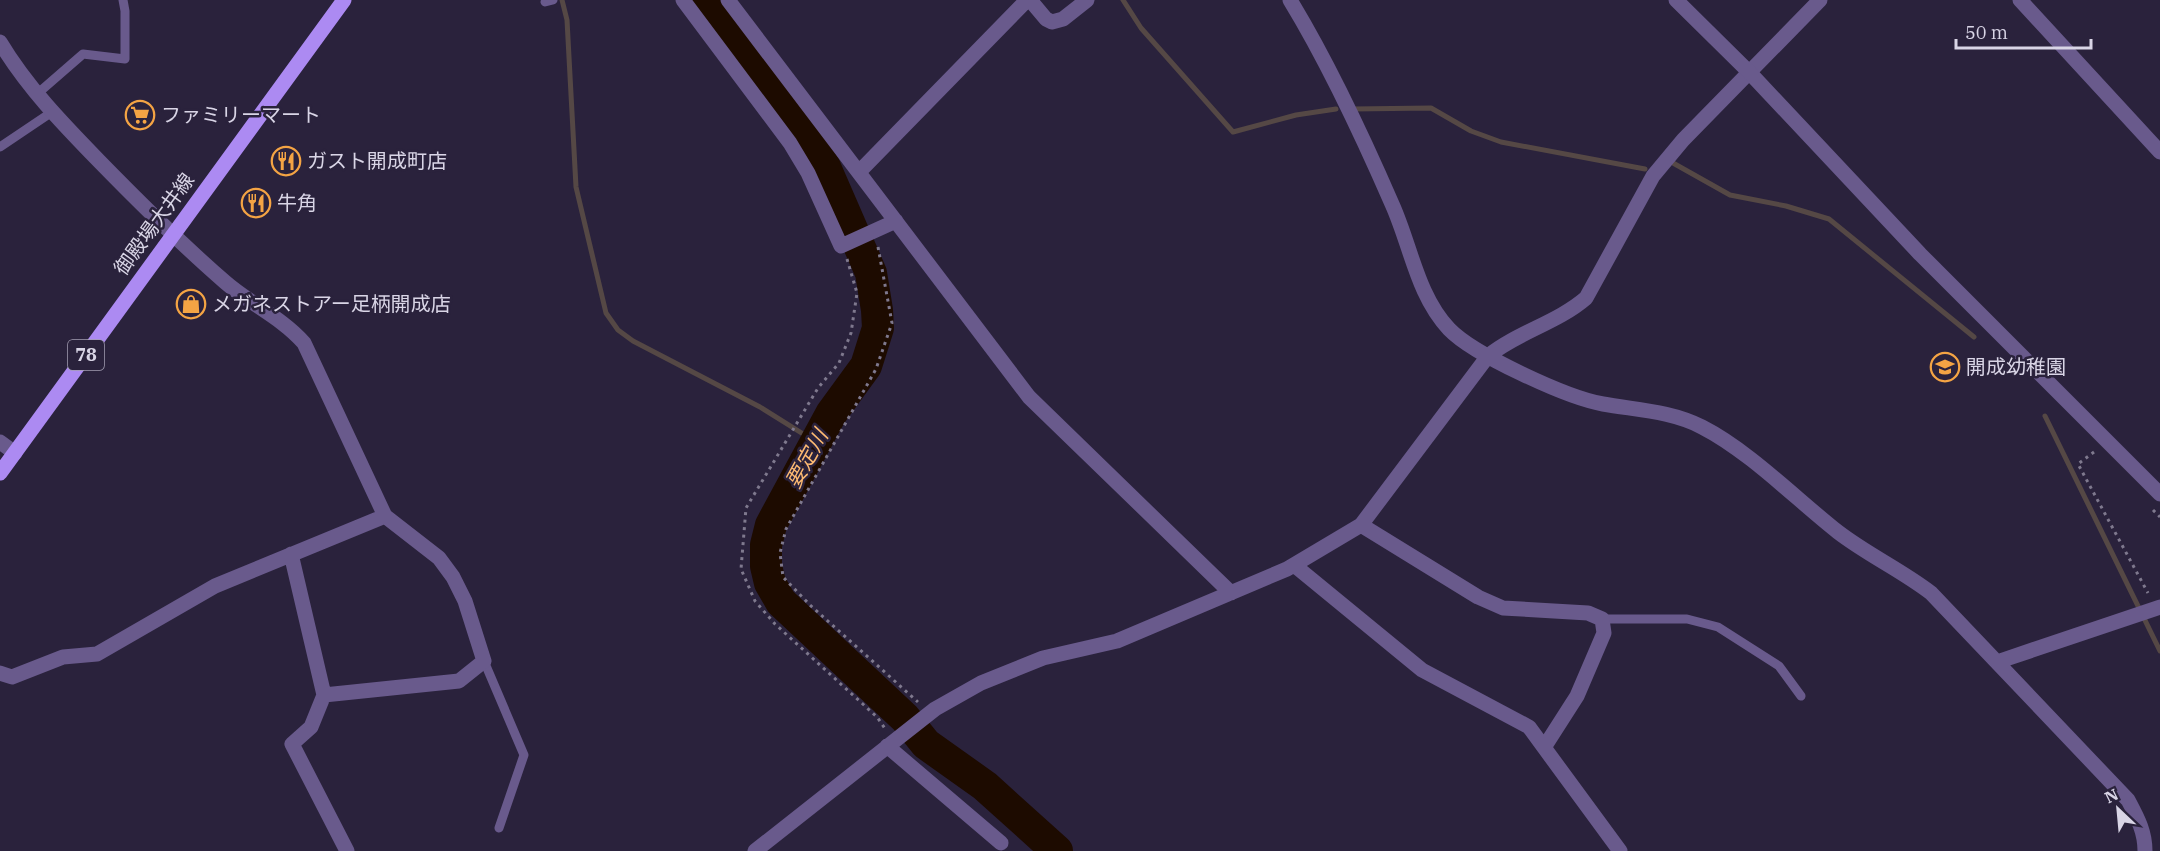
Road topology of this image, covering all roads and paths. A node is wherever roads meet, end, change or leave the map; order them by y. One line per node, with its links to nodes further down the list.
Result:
1 (123, 0): 13 (lane)
2 (344, 0): 20 (main road, 御殿場大井線 / 78)
3 (683, 0): 21 (street)
4 (728, 0): 17 (street)
5 (1087, 0): 10 (street)
6 (1290, 0): 22 (street)
7 (1676, 0): 12 (street)
8 (1820, 0): 12 (street)
9 (2020, 0): 16 (street)
10 (1020, 2): 17 (street)
11 (0, 42): 13 (street)
12 (1750, 73): 22 (street); 27 (street)
13 (38, 94): 14 (street)
14 (52, 112): 15 (lane); 20 (street)
15 (0, 147)
16 (2160, 152)
17 (859, 172): 18 (street)
18 (896, 221): 19 (street); 32 (street)
19 (872, 232): 21 (street); 40 (path)
20 (172, 236): 25 (main road, 御殿場大井線 / 78); 28 (street)
21 (844, 244): 41 (path)
22 (1488, 356): 29 (street); 36 (street)
23 (0, 442): 25 (street)
24 (2096, 450): 33 (path)
25 (15, 453): 26 (main road, 御殿場大井線 / 78)
26 (0, 473)
27 (2160, 494)
28 (385, 516): 30 (street); 35 (street)
29 (1361, 525): 31 (street); 34 (street)
30 (291, 555): 37 (street); 38 (street)
31 (1294, 565): 32 (street); 42 (street)
32 (1231, 593): 40 (street)
33 (2159, 610): 36 (street)
34 (1602, 620): 39 (lane); 42 (street)
35 (484, 661): 38 (street); 43 (lane)
36 (1997, 662): 48 (street)
37 (0, 673)
38 (324, 695): 45 (street)
39 (1802, 696)
40 (935, 709): 41 (street)
41 (893, 741): 44 (street); 46 (street)
42 (1545, 746): 47 (street)
43 (499, 828)
44 (1001, 843)
45 (347, 851)
46 (755, 851)
47 (1620, 851)
48 (2145, 851)

